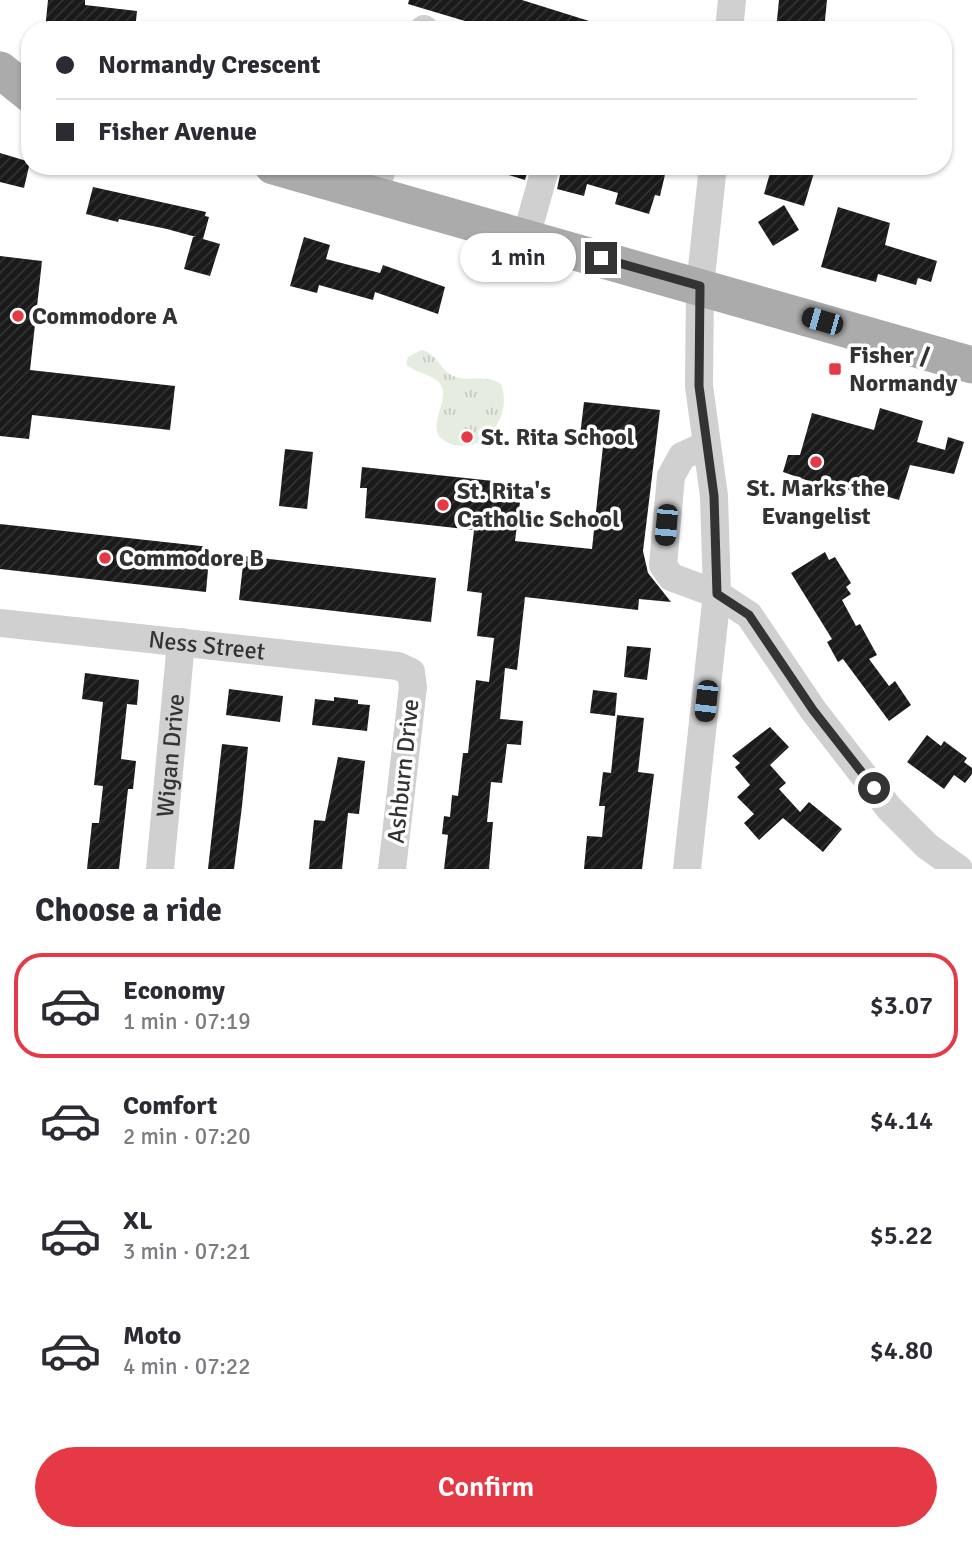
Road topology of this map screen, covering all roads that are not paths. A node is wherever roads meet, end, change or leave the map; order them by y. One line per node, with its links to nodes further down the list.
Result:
1 (732, 0): 2 (street)
2 (730, 21)
3 (0, 70): 4 (main road)
4 (21, 86)
5 (0, 91): 6 (main road)
6 (21, 97)
7 (340, 175): 10 (main road)
8 (543, 175): 11 (street)
9 (712, 175): 12 (street)
10 (378, 180): 11 (main road)
11 (526, 237): 12 (main road)
12 (700, 286): 13 (main road); 14 (street)
13 (972, 365)
14 (706, 445): 15 (street); 15 (street)
15 (717, 594): 21 (street); 22 (street)
16 (0, 623): 17 (street, Ness Street)
17 (181, 642): 18 (street, Ness Street); 19 (street, Wigan Drive)
18 (411, 672): 20 (street, Ashburn Drive)
19 (160, 869)
20 (392, 869)
21 (687, 869)
22 (959, 869)

